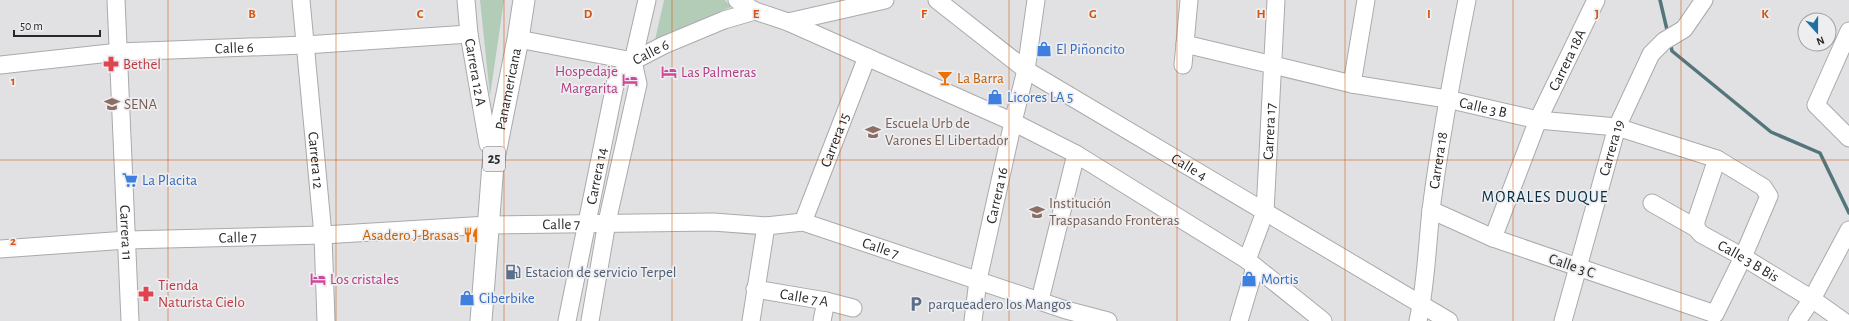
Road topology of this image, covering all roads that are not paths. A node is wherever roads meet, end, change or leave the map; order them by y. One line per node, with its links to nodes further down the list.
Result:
1 (116, 0): 24 (street, Carrera 11)
2 (301, 0): 23 (street, Carrera 12)
3 (466, 0): 20 (street, Carrera 12 A)
4 (515, 0): 38 (main road, Panamericana / 25)
5 (524, 0): 21 (main road, Panamericana / 25)
6 (647, 0): 27 (street, Carrera 14)
7 (737, 0): 17 (street)
8 (886, 0): 18 (street)
9 (938, 0): 31 (street, Calle 4)
10 (1036, 0): 31 (street, Carrera 16)
11 (1189, 0): 22 (street)
12 (1276, 0): 28 (street, Carrera 17)
13 (1366, 0): 32 (street)
14 (1467, 0): 33 (street, Carrera 18)
15 (1596, 0): 34 (street, Carrera 18A)
16 (1704, 0): 36 (street, Carrera 19)
17 (755, 11): 18 (street); 27 (street, Calle 6)
18 (788, 22): 26 (street)
19 (1849, 30): 25 (street)
20 (468, 34): 23 (street, Calle 6); 38 (street, Carrera 12 A)
21 (518, 39): 27 (street, Calle 6); 47 (main road, Panamericana / 25)
22 (1185, 44): 28 (street, Calle 3 B); 30 (street)
23 (305, 45): 24 (street, Calle 6); 51 (street, Carrera 12)
24 (119, 52): 29 (street, Calle 6); 53 (street, Carrera 11)
25 (1844, 55): 37 (street)
26 (867, 57): 35 (street); 46 (street, Carrera 15)
27 (633, 61): 44 (street, Carrera 14); 45 (street, Carrera 14)
28 (1272, 64): 32 (street, Calle 3 B); 43 (street, Carrera 17)
29 (0, 65)
30 (1183, 65)
31 (1026, 70): 35 (street, Carrera 16); 43 (street, Calle 4)
32 (1352, 84): 33 (street, Calle 3 B)
33 (1447, 99): 34 (street, Calle 3 B); 42 (street, Carrera 18)
34 (1538, 120): 36 (street, Calle 3 B); 52 (street, Carrera 18A)
35 (1013, 122): 39 (street); 58 (street, Carrera 16)
36 (1617, 127): 40 (street, Calle 3 B); 57 (street, Carrera 19)
37 (1849, 138)
38 (488, 144): 47 (main road, Panamericana / 25)
39 (1076, 154): 56 (street); 61 (street)
40 (1717, 159): 49 (street); 55 (street, Calle 3 B)
41 (1652, 203): 49 (street, Calle 3 B Bis)
42 (1431, 210): 52 (street, Calle 3 C); 64 (street, Carrera 18)
43 (1265, 212): 56 (street, Carrera 17); 64 (street, Calle 4)
44 (586, 222): 45 (street, Calle 7); 47 (street, Calle 7); 70 (street, Carrera 14)
45 (607, 222): 48 (street, Calle 7); 71 (street, Carrera 14)
46 (804, 222): 48 (street, Calle 7); 58 (street, Calle 7)
47 (484, 225): 51 (street, Calle 7); 68 (main road, Panamericana / 25); 69 (main road, Panamericana / 25)
48 (766, 226): 59 (street)
49 (1696, 228): 55 (street, Calle 3 B Bis)
50 (1848, 231): 60 (street)
51 (322, 235): 53 (street, Calle 7); 67 (street, Carrera 12)
52 (1492, 238): 57 (street, Calle 3 C)
53 (127, 240): 54 (street, Calle 7); 66 (street, Carrera 11)
54 (0, 249)
55 (1743, 257): 57 (street, Calle 3 C); 60 (street, Calle 3 B Bis)
56 (1251, 263): 76 (street, Carrera 17); 77 (street)
57 (1577, 268): 79 (street, Carrera 19)
58 (978, 280): 61 (street, Calle 7); 74 (street, Carrera 16)
59 (755, 289): 62 (street, Calle 7 A); 72 (street)
60 (1812, 299): 80 (street); 81 (street, Calle 3 B Bis)
61 (1040, 300): 65 (street, Calle 7)
62 (826, 301): 63 (street, Calle 7 A); 73 (street)
63 (853, 308)
64 (1420, 313): 78 (street, Calle 4)
65 (1066, 315): 75 (street, Calle 7)
66 (130, 321)
67 (326, 321)
68 (474, 321)
69 (481, 321)
70 (567, 321)
71 (590, 321)
72 (751, 321)
73 (822, 321)
74 (973, 321)
75 (1108, 321)
76 (1239, 321)
77 (1323, 321)
78 (1449, 321)
79 (1563, 321)
80 (1797, 321)
81 (1843, 321)

